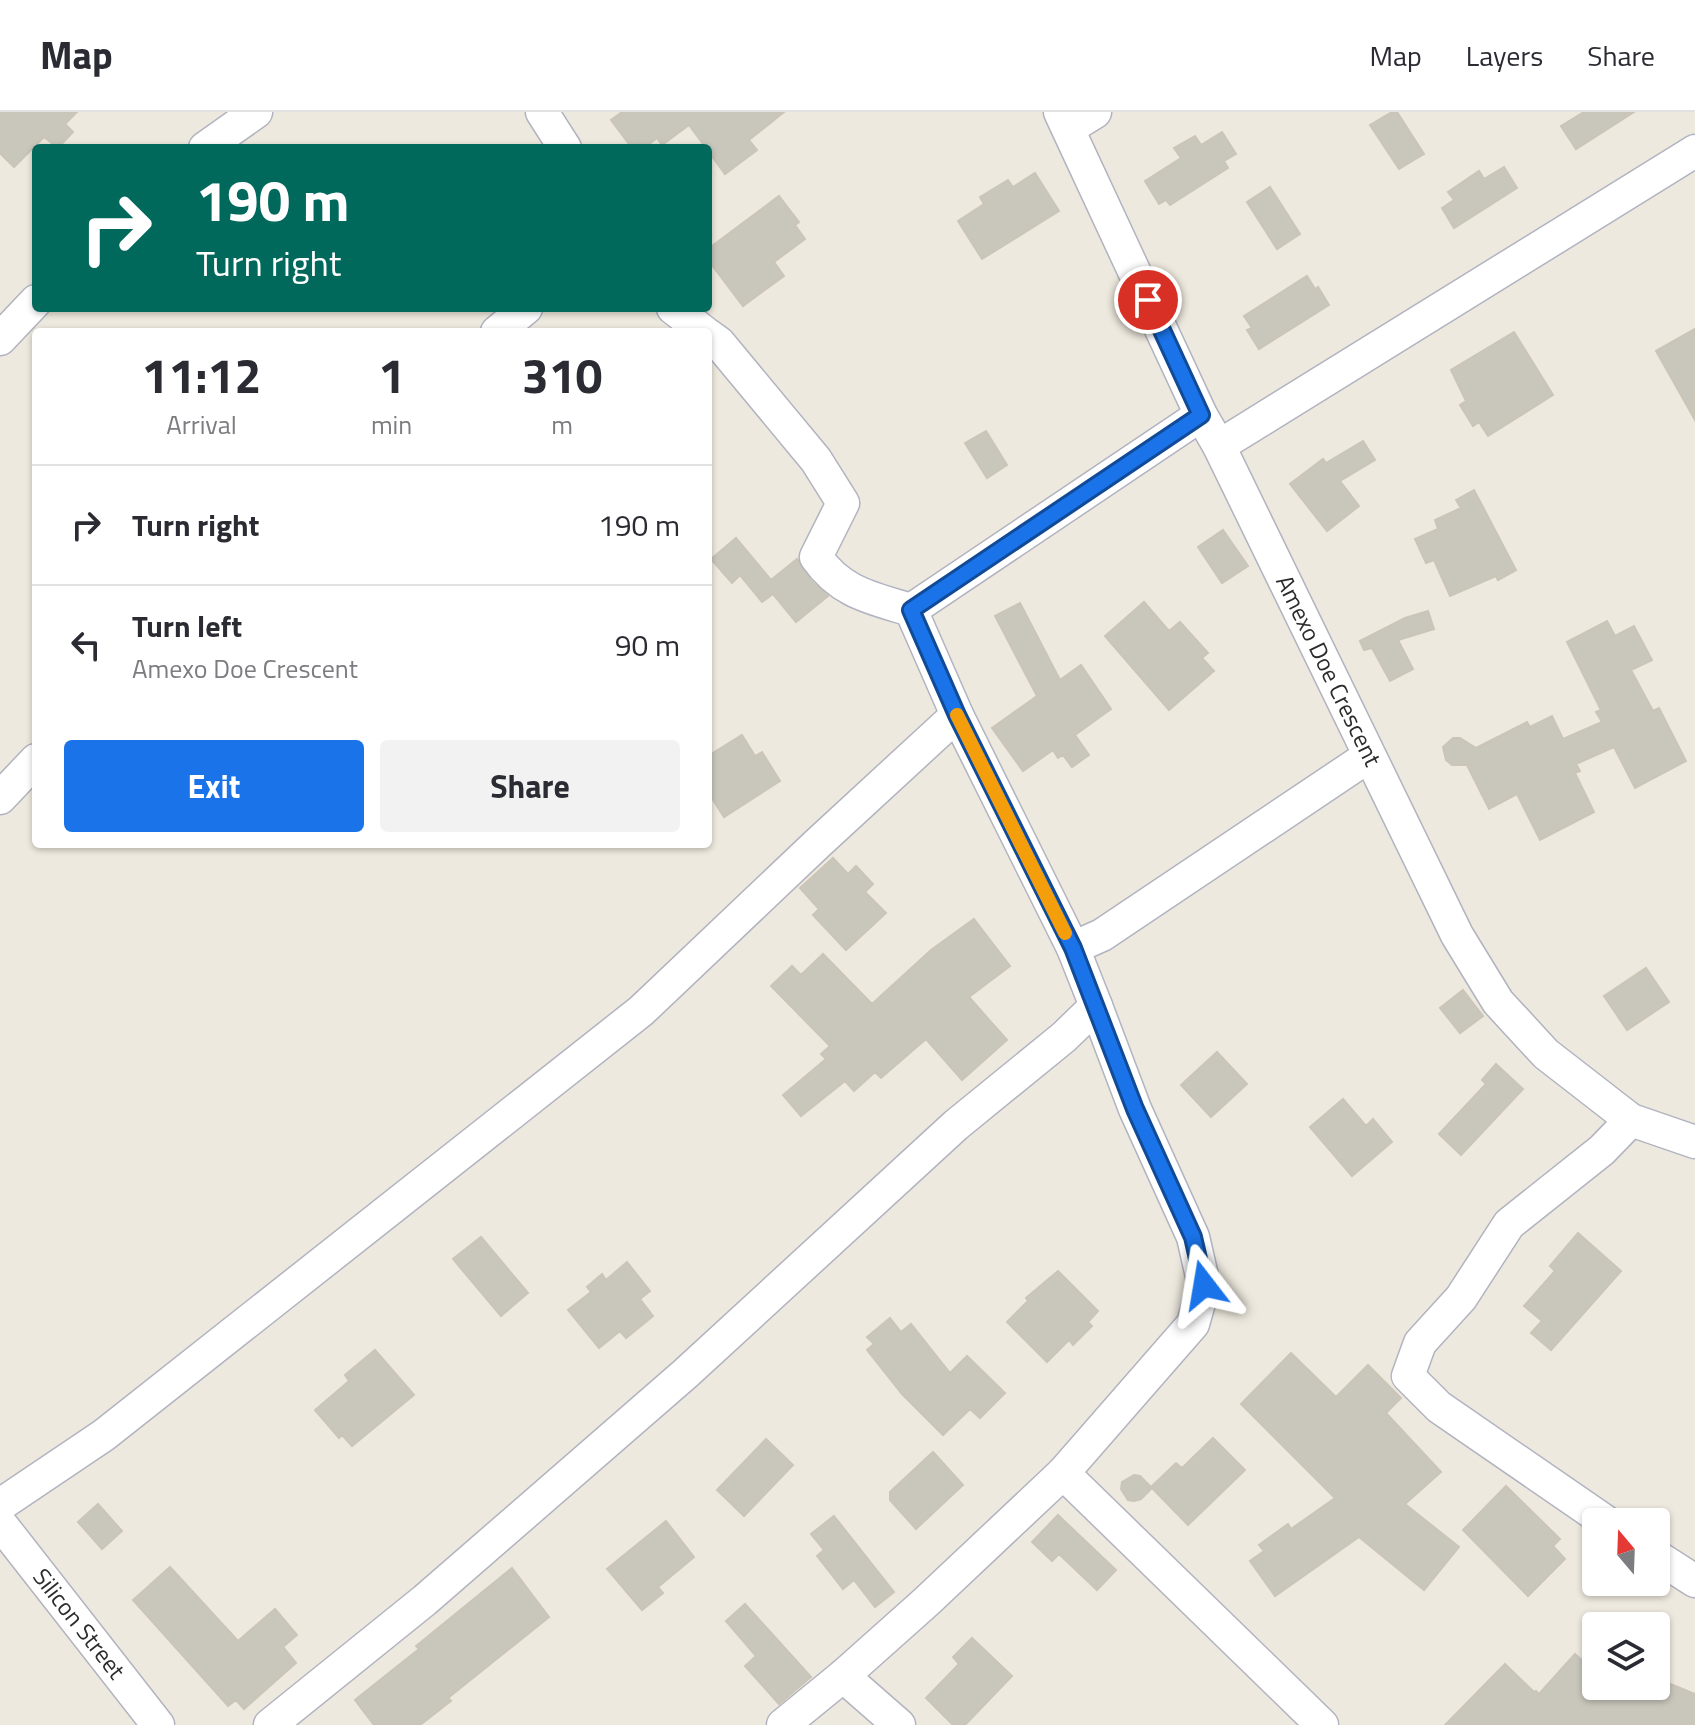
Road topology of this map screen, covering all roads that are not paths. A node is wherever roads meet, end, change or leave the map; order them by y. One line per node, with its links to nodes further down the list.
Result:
1 (256, 112): 4 (street)
2 (542, 112): 5 (street)
3 (1075, 117): 14 (street, Amexo Doe Crescent)
4 (211, 144)
5 (562, 144)
6 (1695, 151): 15 (street)
7 (32, 305): 13 (street)
8 (521, 312): 10 (street)
9 (678, 312): 11 (street)
10 (502, 328)
11 (699, 328)
12 (712, 338): 16 (street)
13 (0, 339)
14 (1201, 415): 15 (street, Amexo Doe Crescent); 16 (street)
15 (1219, 446): 18 (street, Amexo Doe Crescent)
16 (911, 610): 17 (street)
17 (957, 715): 21 (street); 26 (street)
18 (1369, 756): 21 (street); 23 (street, Amexo Doe Crescent)
19 (32, 764): 20 (street)
20 (0, 798)
21 (1073, 948): 22 (street)
22 (1096, 1006): 25 (street); 33 (street)
23 (1631, 1120): 24 (street, Amexo Doe Crescent); 27 (street)
24 (1695, 1142)
25 (1063, 1473): 31 (street); 36 (street)
26 (0, 1505)
27 (1586, 1508)
28 (0, 1523): 32 (street, Silicon Street)
29 (1670, 1565): 30 (street)
30 (1695, 1581)
31 (843, 1676): 34 (street); 35 (street)
32 (158, 1725)
33 (270, 1725)
34 (783, 1725)
35 (899, 1725)
36 (1322, 1725)

